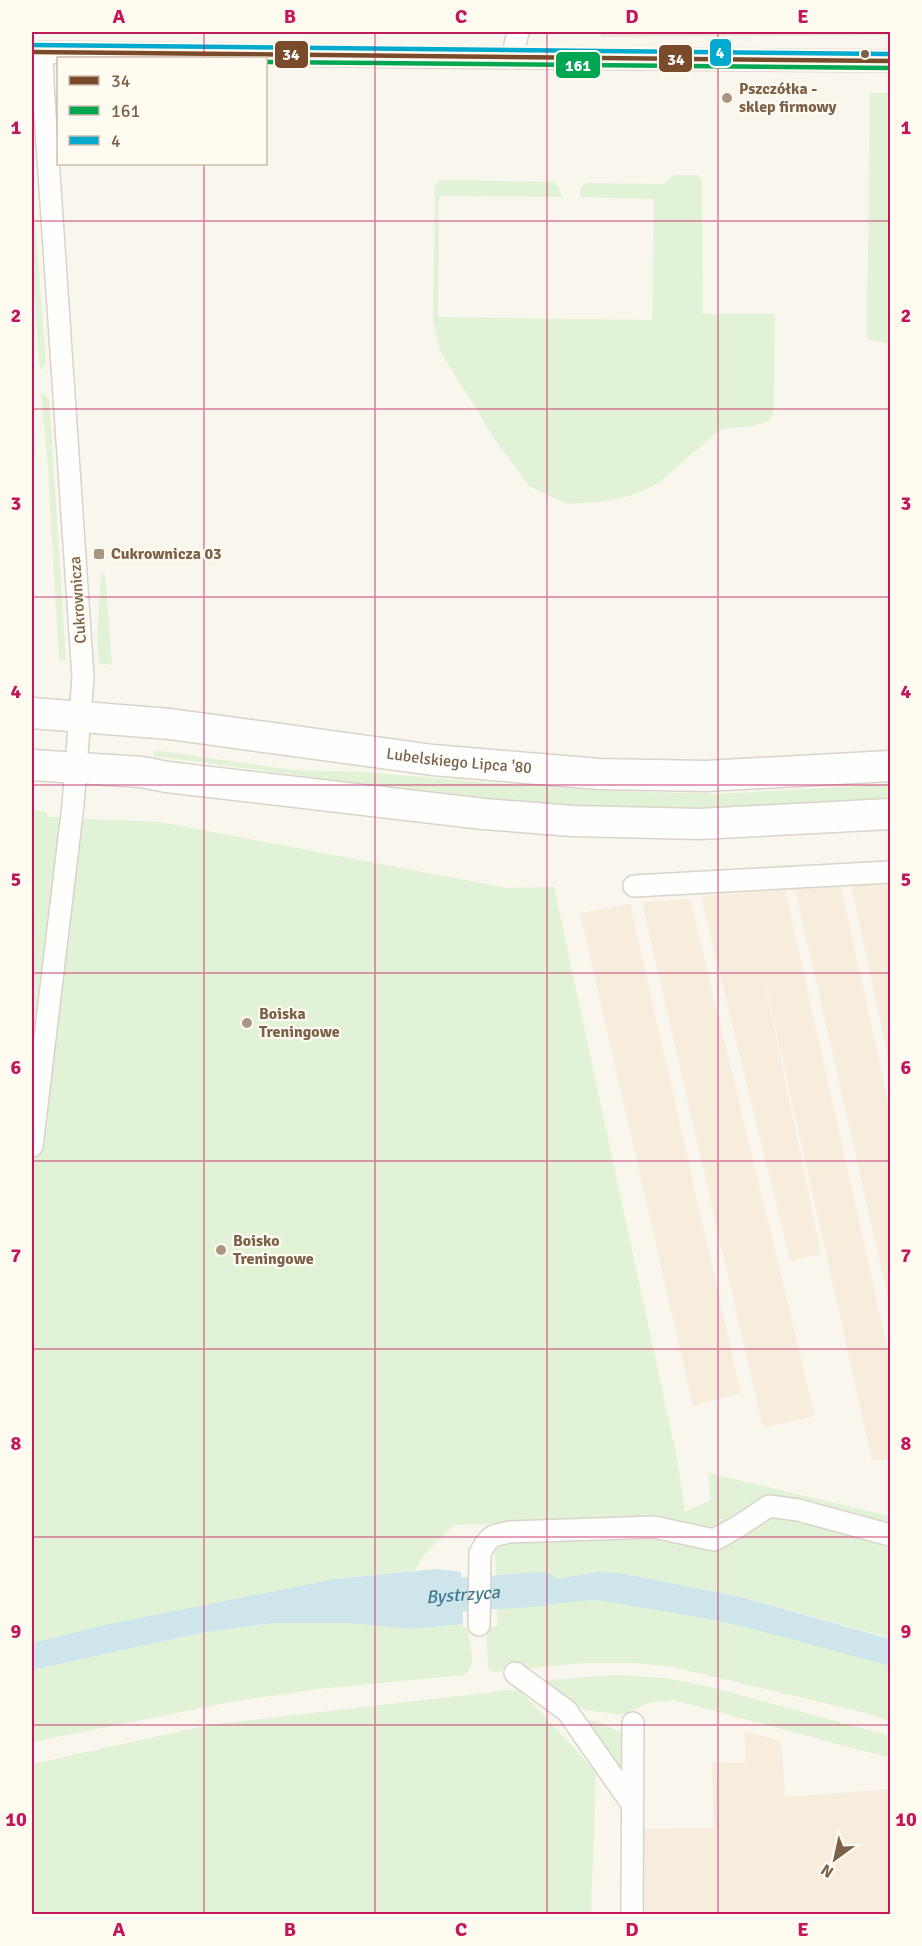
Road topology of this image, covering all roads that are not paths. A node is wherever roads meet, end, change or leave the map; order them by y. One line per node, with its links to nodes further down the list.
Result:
1 (518, 32): 3 (street)
2 (37, 52): 3 (street); 6 (street, Cukrownicza)
3 (512, 58): 4 (street)
4 (891, 61)
5 (32, 713): 6 (main road, Lubelskiego Lipca '80)
6 (81, 717): 8 (main road, Lubelskiego Lipca '80); 9 (street, Cukrownicza)
7 (32, 765): 9 (main road)
8 (891, 766)
9 (76, 768): 10 (main road); 13 (street, Cukrownicza)
10 (891, 814)
11 (891, 872): 12 (street)
12 (634, 886)
13 (32, 1146)
14 (891, 1535): 15 (street)
15 (479, 1625)
16 (515, 1673): 18 (street)
17 (633, 1723): 18 (street)
18 (632, 1804): 19 (street)
19 (632, 1914)

